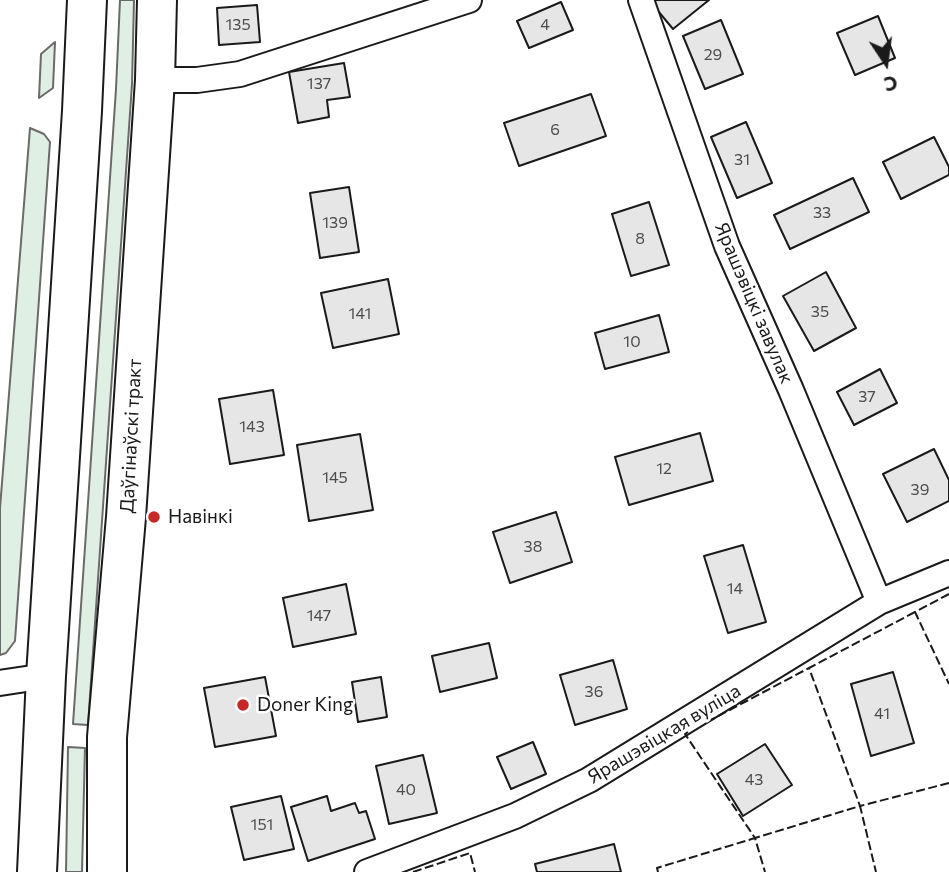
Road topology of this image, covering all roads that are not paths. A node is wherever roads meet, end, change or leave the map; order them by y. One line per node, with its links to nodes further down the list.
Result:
1 (87, 0): 8 (main road)
2 (157, 0): 5 (main road, Даўгінаўскі тракт)
3 (469, 0): 5 (street)
4 (641, 0): 7 (street, Ярашэвіцкі завулак)
5 (155, 80): 11 (main road, Даўгінаўскі тракт)
6 (949, 573): 7 (street, Ярашэвіцкая вуліца)
7 (880, 602): 12 (street, Ярашэвіцкая вуліца)
8 (46, 676): 9 (street); 10 (main road)
9 (0, 683)
10 (37, 872)
11 (107, 872)
12 (367, 872)

